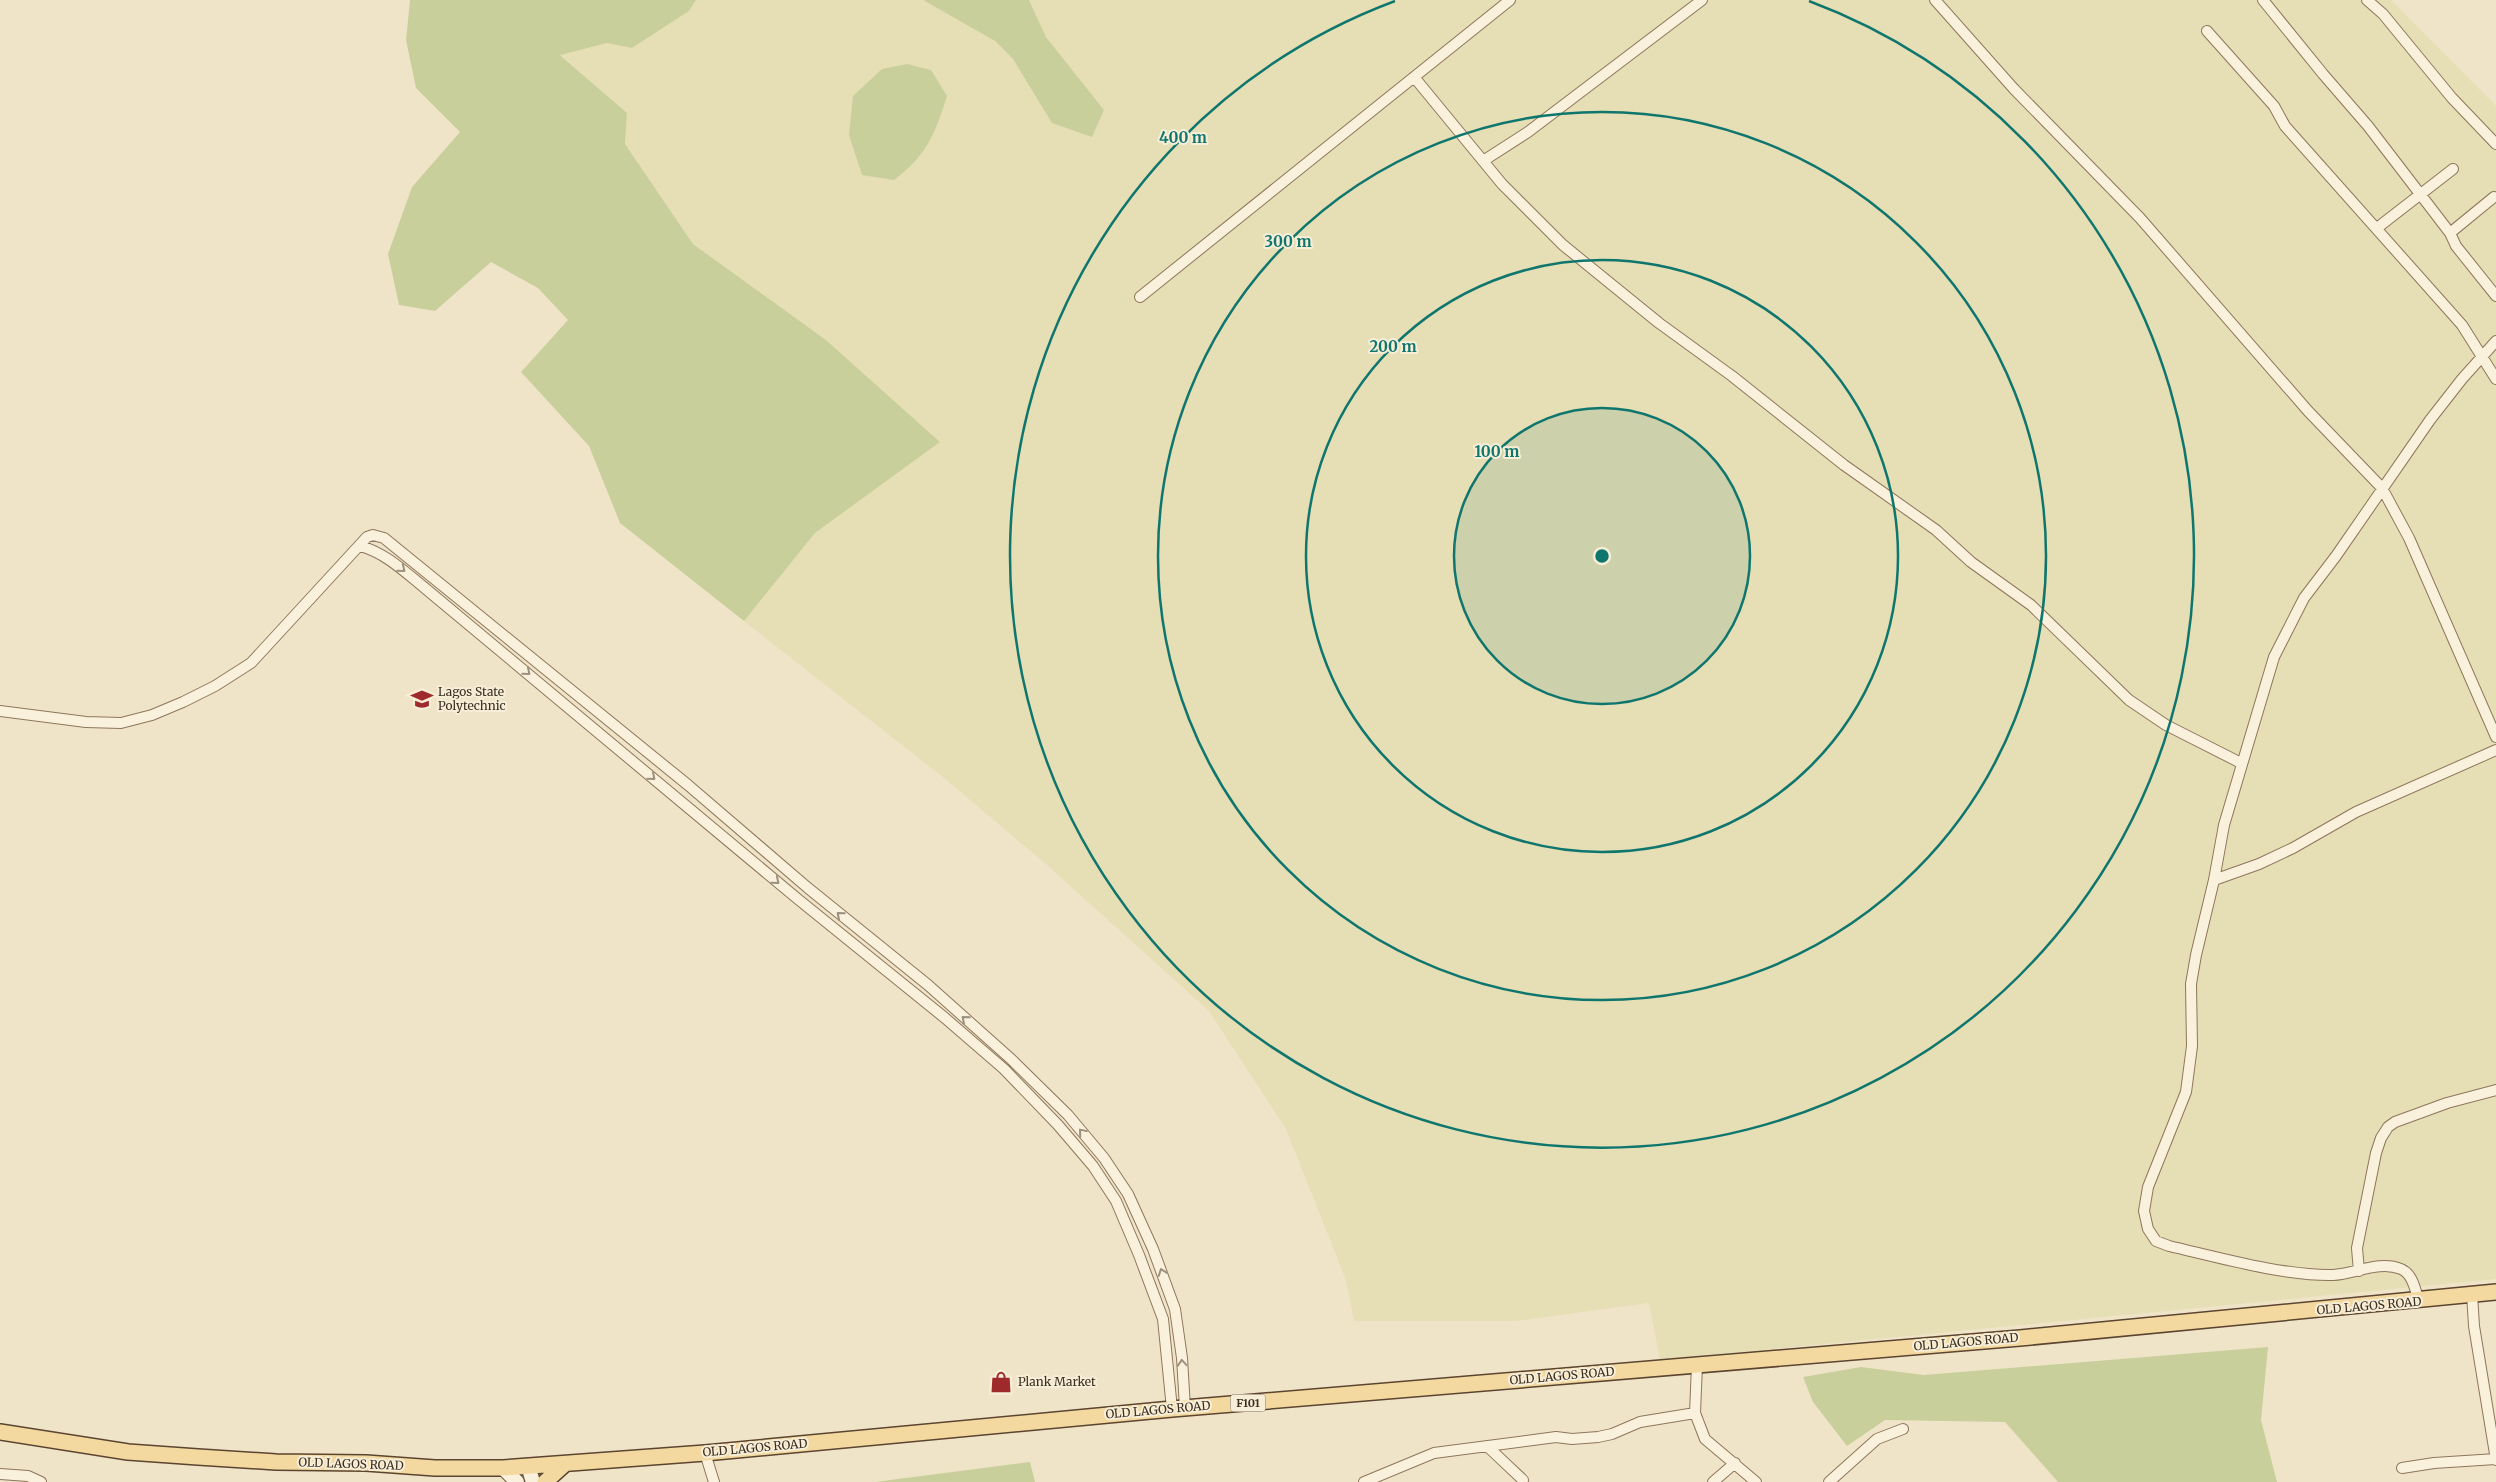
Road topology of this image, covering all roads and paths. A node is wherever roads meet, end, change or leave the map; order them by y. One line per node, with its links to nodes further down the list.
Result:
1 (1510, 0): 7 (street)
2 (1702, 0): 9 (street)
3 (1936, 0): 20 (street)
4 (2263, 0): 11 (street)
5 (2367, 0): 8 (street)
6 (2207, 31): 13 (street)
7 (1414, 78): 9 (street); 16 (street)
8 (2496, 144)
9 (1483, 161): 25 (street)
10 (2453, 169): 11 (street)
11 (2420, 195): 13 (street); 14 (street)
12 (2494, 197): 14 (street)
13 (2377, 228): 18 (street)
14 (2450, 233): 15 (street)
15 (2496, 296)
16 (1140, 297)
17 (2496, 341): 18 (street)
18 (2481, 356): 19 (street); 20 (street)
19 (2496, 379)
20 (2382, 488): 23 (street); 25 (street)
21 (360, 546): 22 (street); 33 (street, one-way to 33); 33 (street, one-way to 21)
22 (0, 711)
23 (2496, 737)
24 (2496, 750): 26 (street)
25 (2241, 763): 26 (street)
26 (2214, 880): 28 (street)
27 (2496, 1090): 28 (street)
28 (2358, 1271): 31 (street)
29 (2496, 1292): 30 (main road, OLD LAGOS ROAD / F101)
30 (2472, 1294): 31 (main road, OLD LAGOS ROAD / F101); 39 (street)
31 (2419, 1301): 32 (main road, OLD LAGOS ROAD / F101)
32 (1697, 1365): 33 (main road, OLD LAGOS ROAD / F101); 34 (street)
33 (1178, 1409): 38 (main road, OLD LAGOS ROAD / F101)
34 (1695, 1413): 37 (street); 41 (street)
35 (1903, 1429): 55 (street)
36 (0, 1432): 43 (main road, OLD LAGOS ROAD / F101)
37 (1487, 1446): 46 (street); 52 (street)
38 (705, 1453): 40 (main road, OLD LAGOS ROAD / F101); 51 (street)
39 (2496, 1459): 44 (street)
40 (565, 1464): 42 (main road, OLD LAGOS ROAD / F101); 50 (main road)
41 (1735, 1464): 53 (street); 54 (street)
42 (528, 1466): 43 (main road, OLD LAGOS ROAD / F101); 49 (main road)
43 (503, 1468): 48 (main road)
44 (2402, 1468)
45 (0, 1474): 47 (street)
46 (1523, 1480)
47 (41, 1482)
48 (518, 1482)
49 (533, 1482)
50 (545, 1482)
51 (714, 1482)
52 (1364, 1482)
53 (1713, 1482)
54 (1756, 1482)
55 (1830, 1482)

